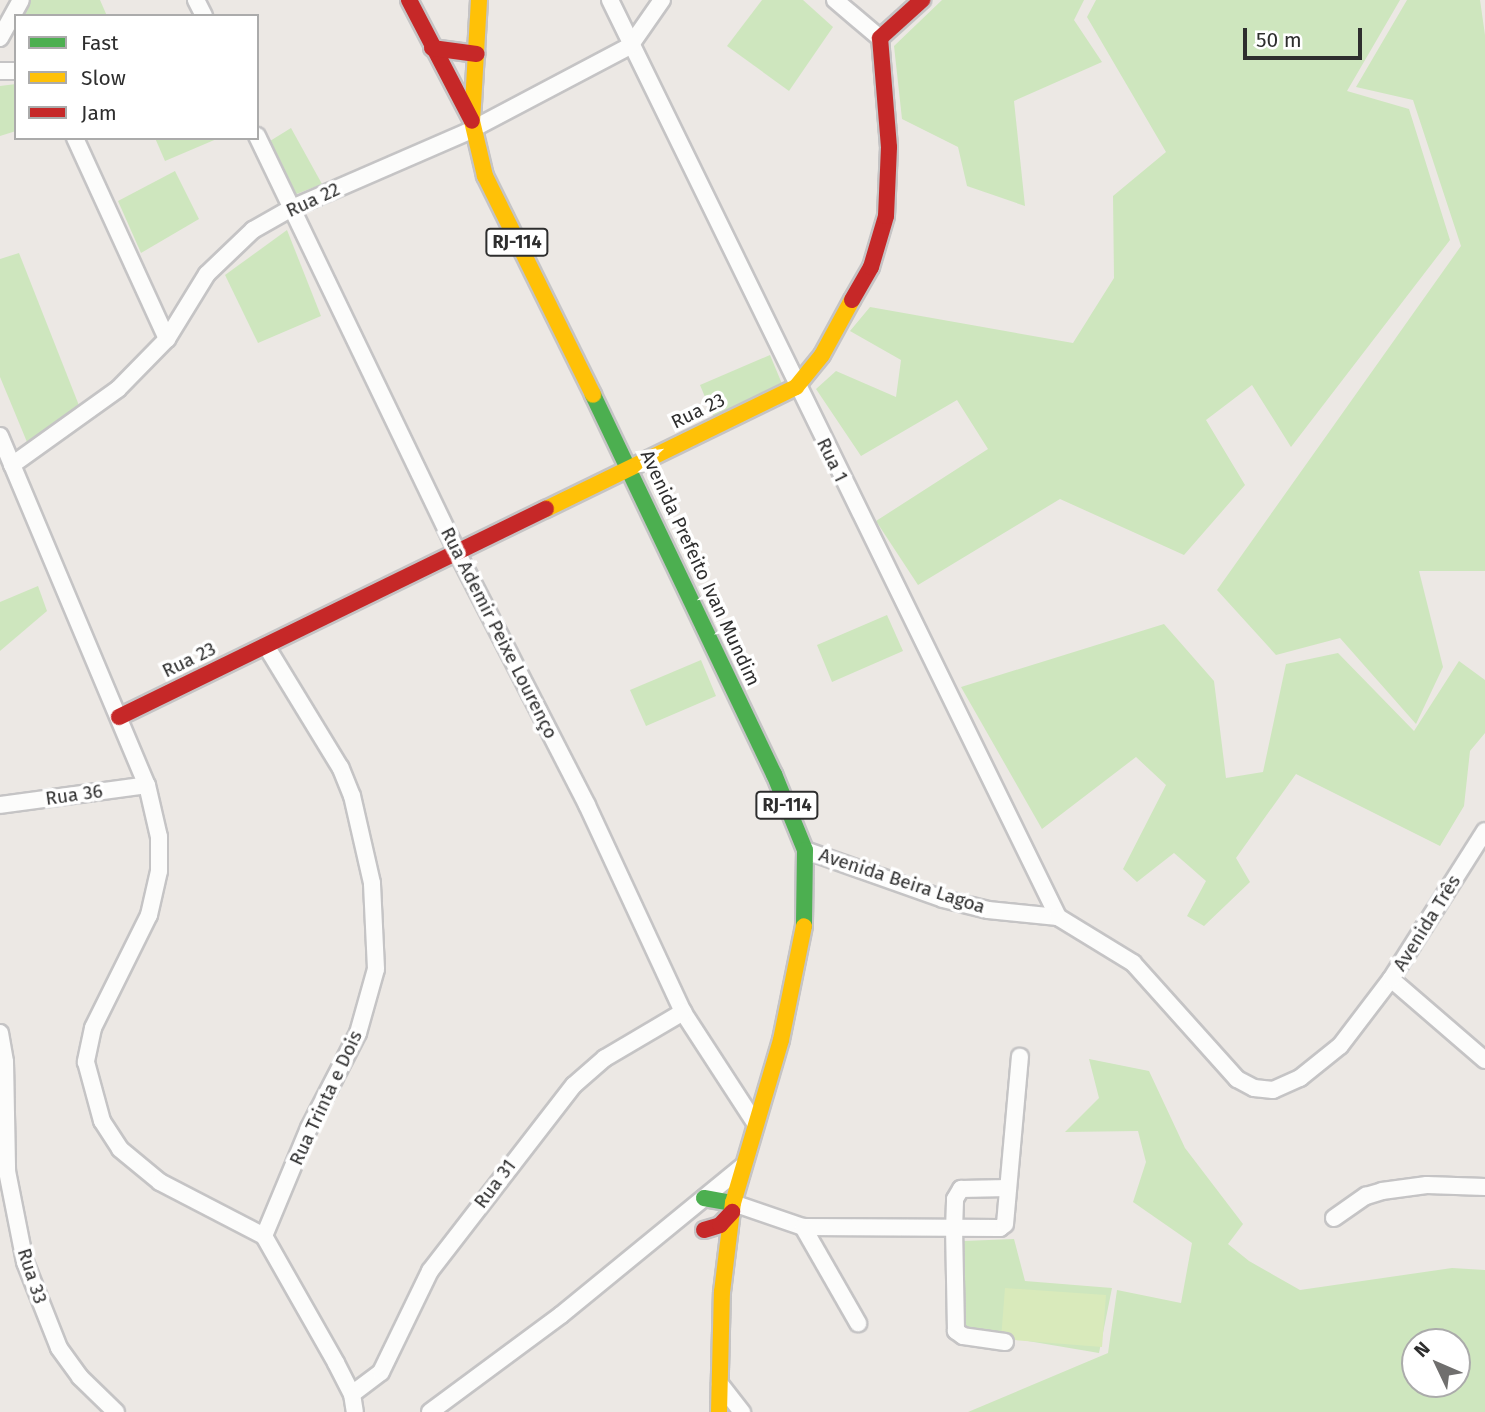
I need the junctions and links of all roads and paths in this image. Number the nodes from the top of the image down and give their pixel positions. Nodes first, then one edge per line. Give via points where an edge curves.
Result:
1 (21, 0) edge
2 (409, 0) edge
3 (479, 0) edge
4 (610, 0) edge
5 (662, 0) edge
6 (835, 0) edge
7 (922, 0) edge
8 (0, 38) edge
9 (880, 38) junction
10 (630, 46) junction
11 (432, 48) junction
12 (477, 54) junction
13 (473, 125) junction
14 (76, 140) edge
15 (259, 140) edge
16 (290, 209) junction
17 (167, 338) junction
18 (796, 387) junction
19 (0, 436) edge
20 (12, 465) junction
21 (629, 468) junction
22 (457, 552) junction
23 (266, 646) junction
24 (119, 717) junction
25 (147, 785) junction
26 (0, 805) edge
27 (1485, 831) edge
28 (805, 850) junction
29 (1058, 917) junction
30 (1391, 979) junction
31 (683, 1012) junction
32 (0, 1033) edge
33 (1020, 1057) dead end
34 (1485, 1060) edge
35 (755, 1123) junction
36 (742, 1167) junction
37 (1485, 1187) edge
38 (1008, 1188) junction
39 (700, 1201) junction
40 (732, 1208) junction
41 (1334, 1218) dead end
42 (676, 1221) junction
43 (803, 1227) junction
44 (702, 1229) junction
45 (954, 1230) junction
46 (264, 1236) junction
47 (727, 1254) junction
48 (858, 1324) dead end
49 (1004, 1342) dead end
50 (717, 1380) junction
51 (352, 1394) junction
52 (116, 1412) edge
53 (355, 1412) edge
54 (430, 1412) edge
55 (719, 1412) edge
56 (742, 1412) edge

1 - 8 street
2 - 11 main road
3 - 12 main road, Avenida Prefeito Ivan Mundim / RJ-114
4 - 10 street, Rua 1
5 - 10 street, Rua 22
6 - 9 street
7 - 9 main road
9 - 18 main road, Rua 23 via 889,147 886,216 871,267 822,355
10 - 13 street, Rua 22
10 - 18 street, Rua 1
11 - 12 main road
11 - 13 main road
12 - 13 main road, Avenida Prefeito Ivan Mundim / RJ-114
13 - 16 street, Rua 22
13 - 21 main road, Avenida Prefeito Ivan Mundim / RJ-114 via 485,176
14 - 17 street
15 - 16 street, Rua Ademir Peixe Lourenço
16 - 17 street, Rua 22 via 231,248 207,274
16 - 22 street, Rua Ademir Peixe Lourenço
17 - 20 street, Rua 22 via 118,389
18 - 21 main road, Rua 23
18 - 29 street, Rua 1
19 - 20 street
20 - 24 street
21 - 22 main road, Rua 23
21 - 28 main road, Avenida Prefeito Ivan Mundim / RJ-114 via 774,774
22 - 23 main road, Rua 23
22 - 31 street, Rua Ademir Peixe Lourenço via 587,805
23 - 24 main road, Rua 23
23 - 46 street, Rua Trinta e Dois via 340,767 352,796 372,883 376,969 358,1033 309,1128
24 - 25 street
25 - 26 street, Rua 36
25 - 46 street via 159,837 159,870 149,915 93,1028 86,1062 92,1094 120,1149 160,1182
27 - 30 street, Avenida Três
28 - 29 street, Avenida Beira Lagoa via 943,899 988,910
28 - 35 main road, Avenida Prefeito Ivan Mundim / RJ-114 via 804,933 781,1040
29 - 30 street, Avenida Beira Lagoa via 1133,963 1237,1079 1254,1088 1273,1090 1300,1078 1340,1046
30 - 34 street
31 - 35 street, Rua Ademir Peixe Lourenço
31 - 51 street, Rua 31 via 605,1058 574,1085 430,1271 381,1372
32 - 52 street, Rua 33 via 5,1062 7,1171 25,1262 58,1348
33 - 38 street
35 - 36 main road, Avenida Prefeito Ivan Mundim / RJ-114
36 - 39 street
36 - 40 main road, RJ-114
37 - 41 street via 1427,1185 1382,1191
38 - 45 street via 1003,1227
38 - 45 street via 961,1189
39 - 40 main road
39 - 42 street
39 - 44 street via 694,1217
40 - 43 street
40 - 44 main road via 720,1225
40 - 47 main road, RJ-114
42 - 44 street
42 - 54 street via 561,1315
43 - 45 street
43 - 48 street
44 - 47 street
45 - 49 street via 956,1331
46 - 51 street
47 - 50 main road, RJ-114
50 - 55 main road, RJ-114
50 - 56 street
51 - 53 street

